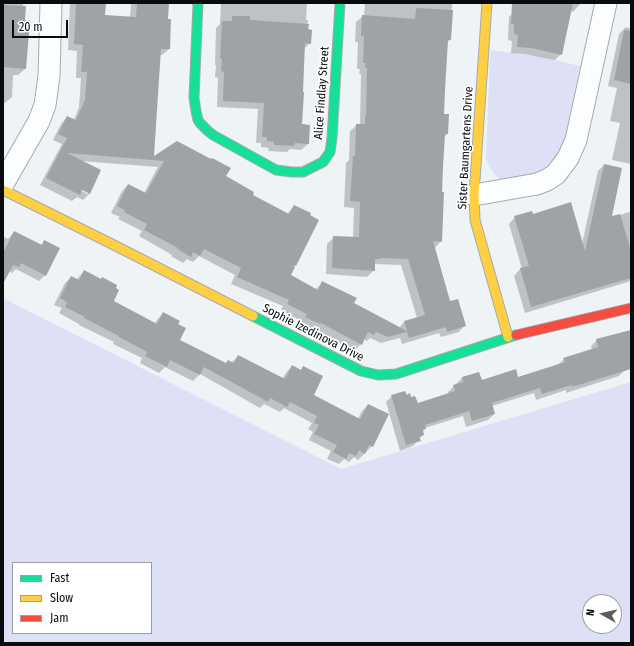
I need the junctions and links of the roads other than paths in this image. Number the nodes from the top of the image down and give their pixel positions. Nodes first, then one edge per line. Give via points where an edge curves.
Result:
1 (52, 3) edge
2 (198, 3) edge
3 (340, 3) edge
4 (487, 3) edge
5 (606, 3) edge
6 (3, 184) edge
7 (3, 190) edge
8 (474, 195) junction
9 (631, 308) edge
10 (508, 337) junction

1 - 6 street via 45,105 39,121
2 - 3 street, Alice Findlay Street via 194,98 199,122 213,135 276,170 292,172 303,172 318,165 330,152
4 - 8 street, Sister Baumgartens Drive
5 - 8 street via 576,140 568,158 556,174 537,184
7 - 10 street, Sophie Izedinova Drive via 372,375 404,372
8 - 10 street, Sister Baumgartens Drive via 475,220
9 - 10 street, Sophie Izedinova Drive

